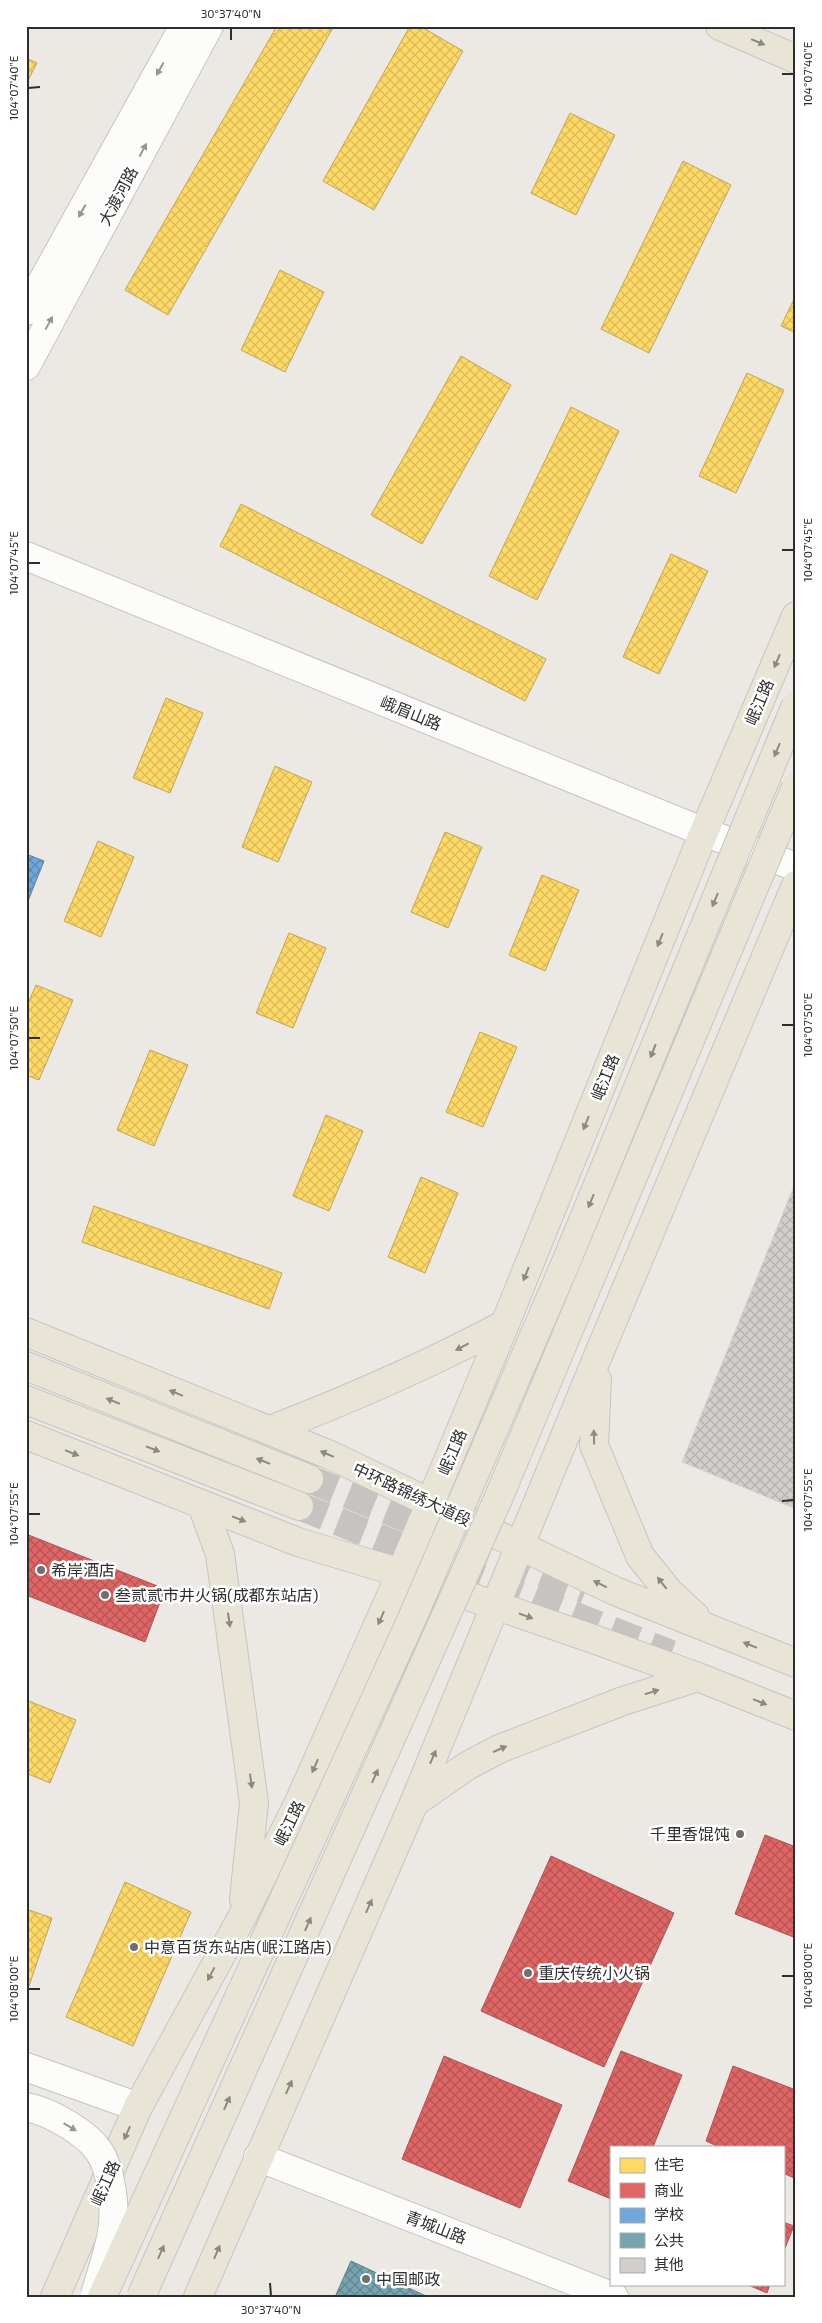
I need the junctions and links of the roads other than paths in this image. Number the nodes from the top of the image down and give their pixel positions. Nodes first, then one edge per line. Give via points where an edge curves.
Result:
1 (184, 26) edge
2 (209, 26) edge
3 (720, 26) edge
4 (796, 59) edge
5 (26, 311) edge
6 (26, 366) edge
7 (26, 556) edge
8 (796, 616) edge
9 (796, 705) edge
10 (796, 787) edge
11 (704, 832) junction
12 (796, 867) edge
13 (796, 885) edge
14 (505, 1324) junction
15 (26, 1332) edge
16 (600, 1351) junction
17 (26, 1366) edge
18 (26, 1400) edge
19 (270, 1430) junction
20 (26, 1435) edge
21 (309, 1479) tunnel mouth
22 (431, 1504) junction
23 (202, 1505) junction
24 (299, 1506) tunnel mouth
25 (522, 1545) junction
26 (401, 1573) junction
27 (496, 1605) junction
28 (710, 1629) junction
29 (796, 1663) edge
30 (698, 1677) junction
31 (796, 1716) edge
32 (414, 1803) junction
33 (242, 1917) junction
34 (26, 2067) edge
35 (26, 2107) edge
36 (138, 2107) junction
37 (258, 2157) junction
38 (55, 2297) edge
39 (94, 2297) edge
40 (102, 2297) edge
41 (141, 2297) edge
42 (198, 2297) edge
43 (614, 2297) edge

1 -> 5 street, 大渡河路
6 -> 2 street, 大渡河路
3 -> 4 main road
7 - 11 street, 峨眉山路
8 -> 11 main road, 岷江路
9 -> 40 main road, 岷江路, bridge via 566,1262 410,1623
41 -> 10 main road, bridge via 498,1499
11 - 12 street, 峨眉山路
11 -> 14 main road, 岷江路
13 - 16 main road
14 -> 19 main road via 443,1357
14 - 22 main road, 岷江路
19 -> 15 main road, 中环路锦绣大道段
16 - 25 main road
28 -> 16 main road via 668,1592 640,1556 594,1445
21 -> 17 main road
18 -> 24 main road
22 -> 19 main road, 中环路锦绣大道段
20 -> 23 main road
22 - 25 main road, 中环路锦绣大道段
22 - 26 main road, 岷江路
23 -> 26 main road via 298,1542
23 -> 33 main road via 220,1554 254,1803
25 - 27 main road
28 -> 25 main road, 中环路锦绣大道段 via 616,1591
26 - 27 main road
26 -> 33 main road, 岷江路 via 299,1802
27 -> 30 main road
32 -> 27 main road
29 -> 28 main road, 中环路锦绣大道段
30 -> 31 main road
32 -> 30 main road via 466,1766 499,1749 623,1701
37 -> 32 main road
33 -> 36 main road, 岷江路
34 - 36 street
35 -> 39 street, bridge via 43,2110 77,2131 100,2153 114,2194 113,2225
36 -> 38 main road, 岷江路
42 -> 37 main road
37 - 43 street, 青城山路

